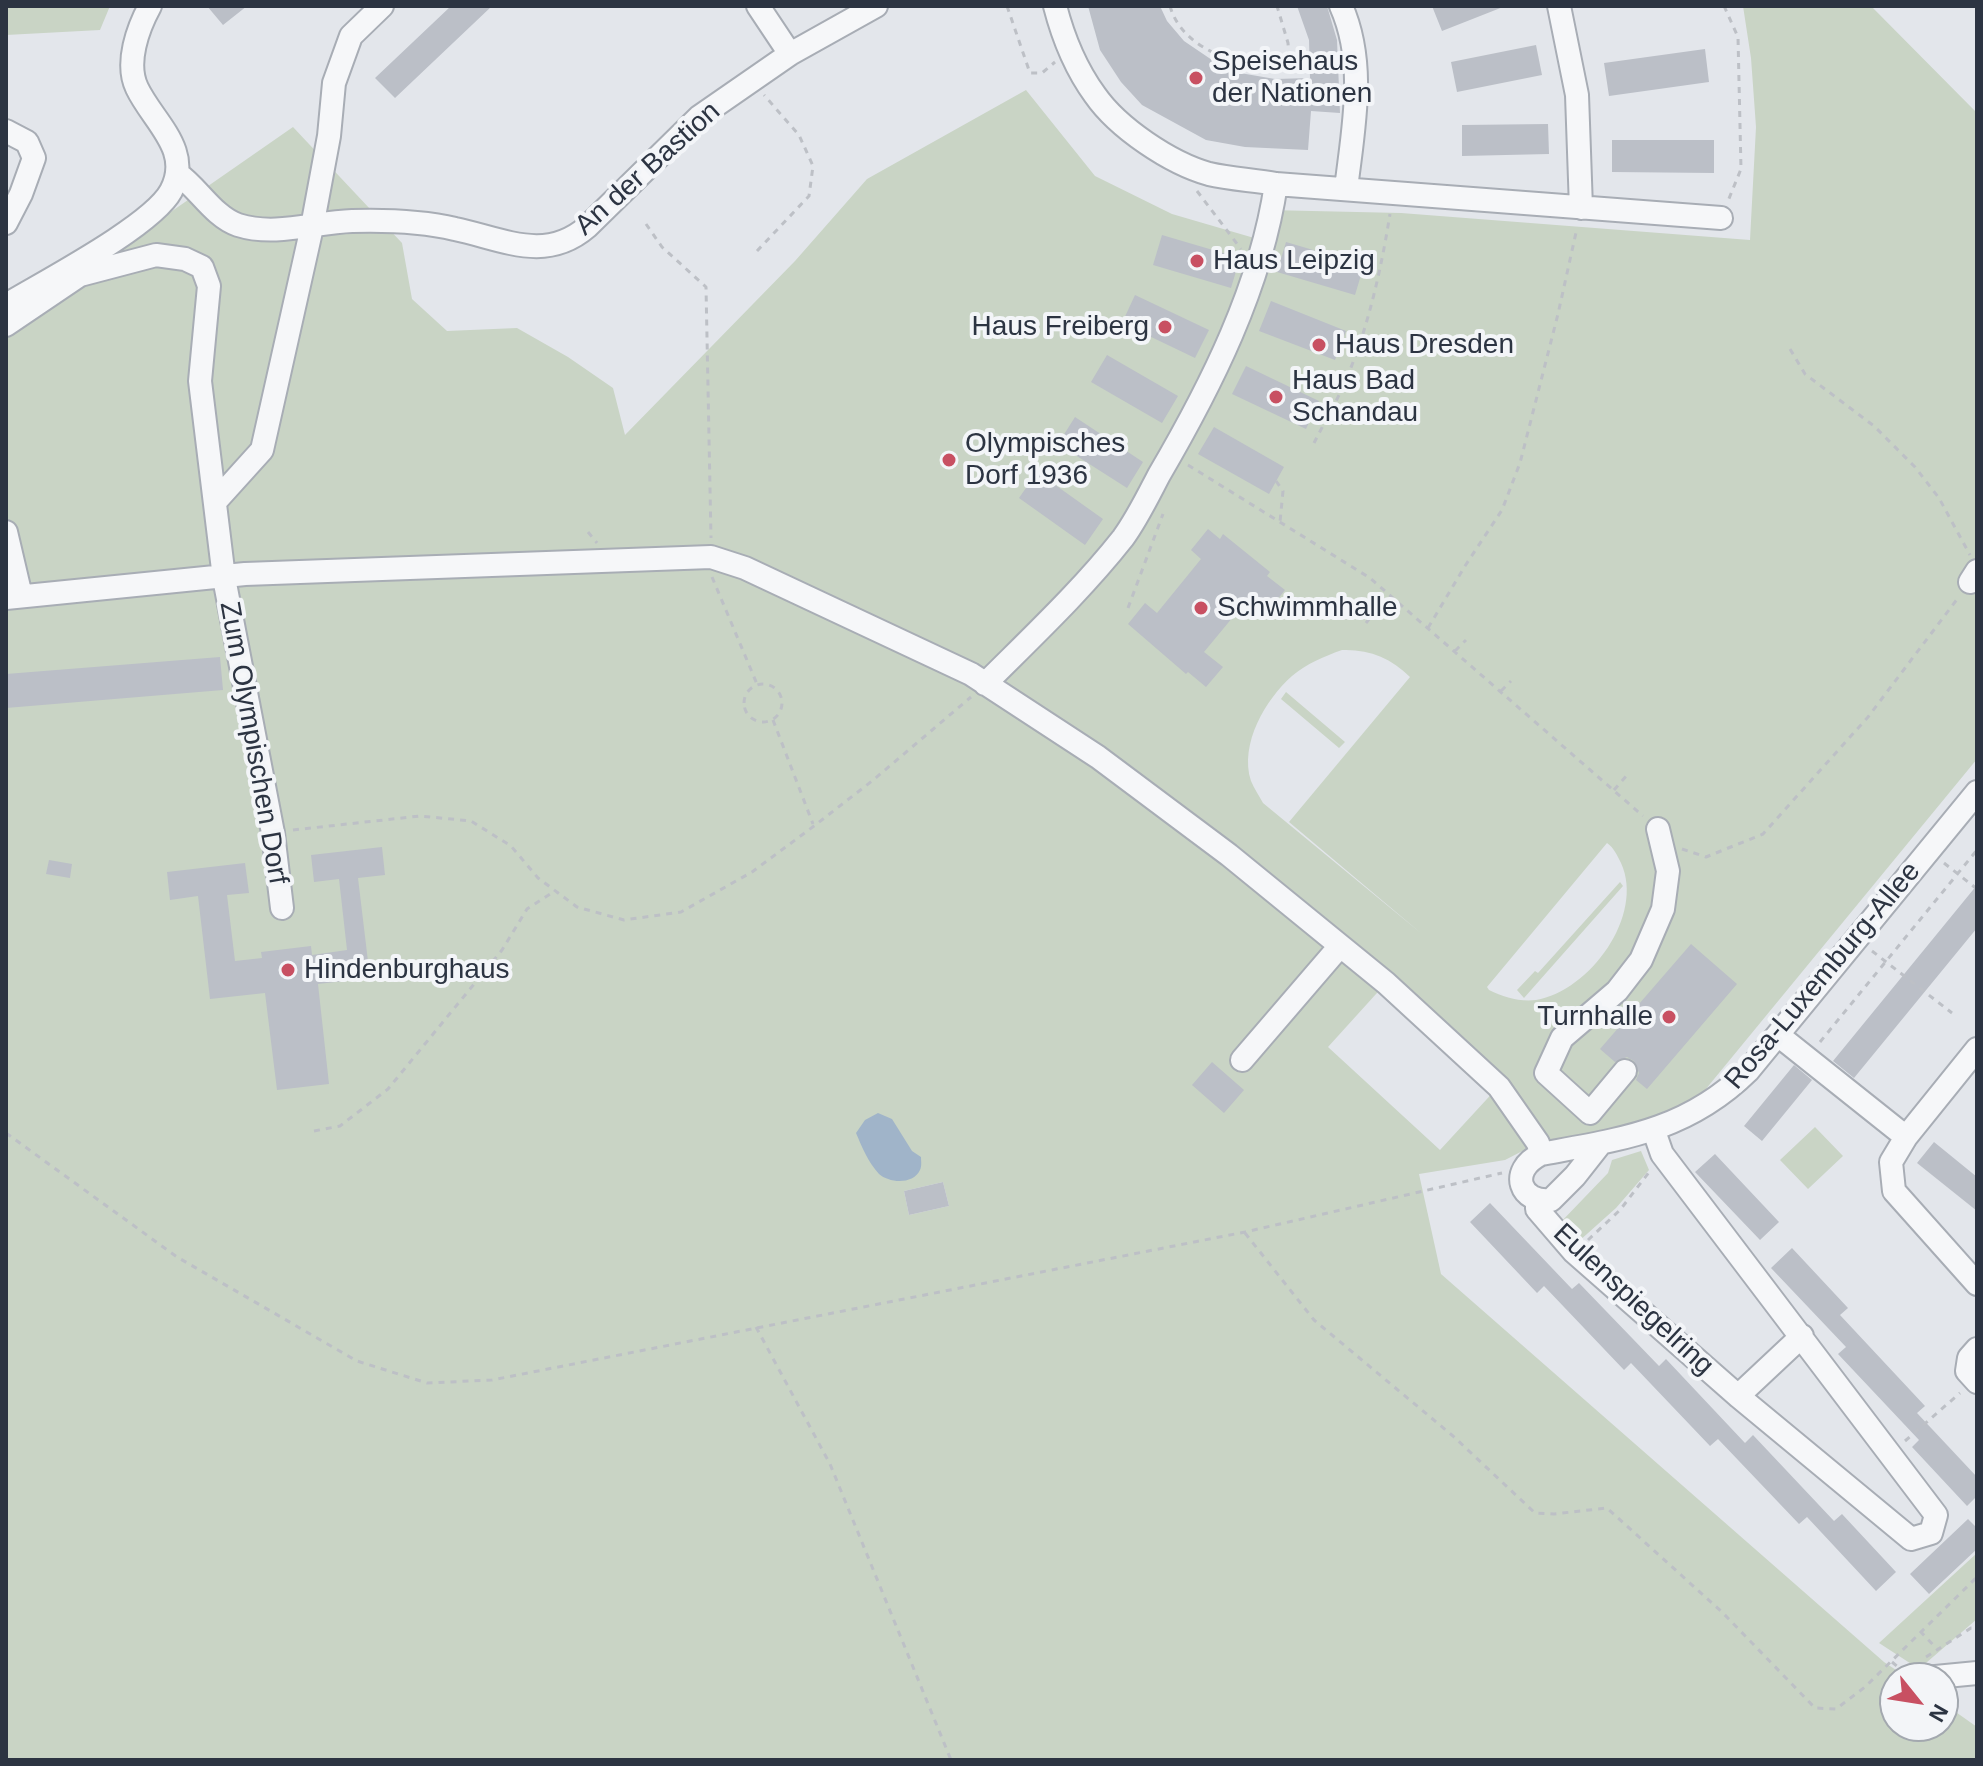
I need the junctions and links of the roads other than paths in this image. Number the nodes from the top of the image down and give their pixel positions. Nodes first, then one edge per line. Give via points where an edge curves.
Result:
1 (150, 6) edge
2 (382, 6) edge
3 (758, 6) edge
4 (876, 6) edge
5 (1341, 6) edge
6 (1559, 6) edge
7 (1057, 15) edge
8 (790, 54) junction
9 (6, 131) edge
10 (178, 174) junction
11 (1276, 184) junction
12 (1346, 189) junction
13 (1581, 208) junction
14 (1721, 218) road end
15 (6, 223) edge
16 (312, 227) junction
17 (6, 305) edge
18 (6, 325) edge
19 (215, 502) junction
20 (6, 532) edge
21 (224, 578) junction
22 (14, 597) edge
23 (985, 684) junction
24 (1977, 792) edge
25 (1658, 829) road end
26 (282, 908) dead end
27 (1340, 946) junction
28 (1778, 1035) junction
29 (1977, 1049) edge
30 (1242, 1060) dead end
31 (1625, 1071) dead end
32 (1654, 1131) junction
33 (1906, 1137) junction
34 (1601, 1143) junction
35 (1541, 1154) junction
36 (1537, 1199) junction
37 (1977, 1284) edge
38 (1802, 1336) junction
39 (1977, 1349) edge
40 (1976, 1381) edge
41 (1738, 1396) junction

1 - 10 street via 136,32 135,85 178,155
2 - 16 street via 351,36 334,83
3 - 8 street
4 - 8 street, An der Bastion
5 - 12 street via 1352,36 1357,81
6 - 13 street via 1577,95
7 - 11 street via 1082,76 1135,135 1209,173
8 - 16 street, An der Bastion via 699,117 574,238 556,245 535,247 398,220
9 - 15 street via 27,142 34,158
10 - 16 street, An der Bastion via 237,225
10 - 17 street via 170,193 150,214
11 - 12 street
11 - 23 street via 1270,226 1240,311 1193,416 1124,536
12 - 13 street
13 - 14 street
16 - 19 street via 262,450
18 - 19 street, Zum Olympischen Dorf via 80,275 156,255 202,267 209,286 200,381
19 - 21 street, Zum Olympischen Dorf
20 - 22 street
21 - 22 street
21 - 23 street via 711,557 745,568
21 - 26 street, Zum Olympischen Dorf via 273,833
23 - 27 street via 1098,757
24 - 28 street, Rosa-Luxemburg-Allee
25 - 31 street via 1668,871 1663,909 1641,960 1617,991 1562,1038 1546,1073 1590,1113
27 - 30 street
27 - 35 street via 1499,1087
28 - 32 street, Rosa-Luxemburg-Allee via 1726,1092
28 - 33 street
29 - 33 street
32 - 34 street, Rosa-Luxemburg-Allee
32 - 38 street, Eulenspiegelring via 1662,1154
33 - 37 street via 1891,1162 1894,1191
34 - 35 street, Rosa-Luxemburg-Allee
34 - 36 street via 1562,1191 1551,1200
35 - 36 street via 1527,1161 1520,1180
36 - 41 street, Eulenspiegelring via 1537,1209 1574,1252
38 - 41 street, Eulenspiegelring
38 - 41 street, Eulenspiegelring via 1936,1515 1931,1533 1911,1539
39 - 40 street via 1967,1371

